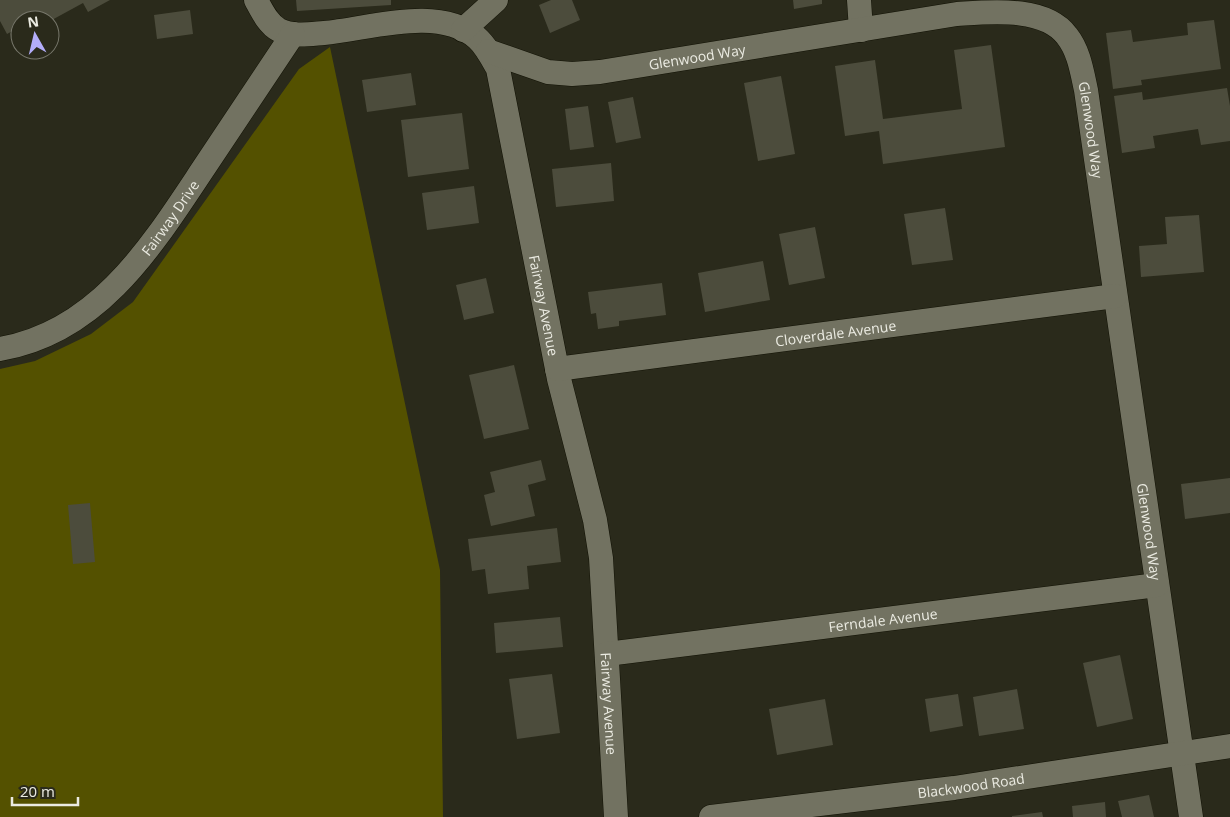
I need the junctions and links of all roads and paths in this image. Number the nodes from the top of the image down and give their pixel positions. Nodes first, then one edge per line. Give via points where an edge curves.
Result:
1 (256, 0) edge
2 (496, 0) edge
3 (860, 0) edge
4 (463, 30) junction
5 (861, 30) junction
6 (293, 34) junction
7 (488, 51) junction
8 (1115, 296) junction
9 (0, 349) edge
10 (557, 369) junction
11 (1157, 584) junction
12 (607, 654) junction
13 (1230, 746) edge
14 (1182, 754) junction
15 (616, 817) edge
16 (711, 817) edge
17 (1191, 817) edge

1 - 6 street, Fairway Avenue via 270,22 279,30
2 - 4 street
3 - 5 street
4 - 6 street, Fairway Avenue via 430,20 308,35
4 - 7 street, Fairway Avenue
5 - 7 street, Glenwood Way via 572,74 548,72
5 - 8 street, Glenwood Way via 958,14 994,12 1023,14 1050,21 1067,35 1079,57 1086,90
6 - 9 street, Fairway Drive via 135,265 94,306 75,320 51,334
7 - 10 street, Fairway Avenue via 498,69
8 - 10 street, Cloverdale Avenue
8 - 11 street, Glenwood Way
10 - 12 street, Fairway Avenue via 595,520 601,558
11 - 12 street, Ferndale Avenue
11 - 14 street, Glenwood Way
12 - 15 street, Fairway Avenue
13 - 14 street, Blackwood Road
14 - 16 street, Blackwood Road via 954,788
14 - 17 street, Glenwood Way

